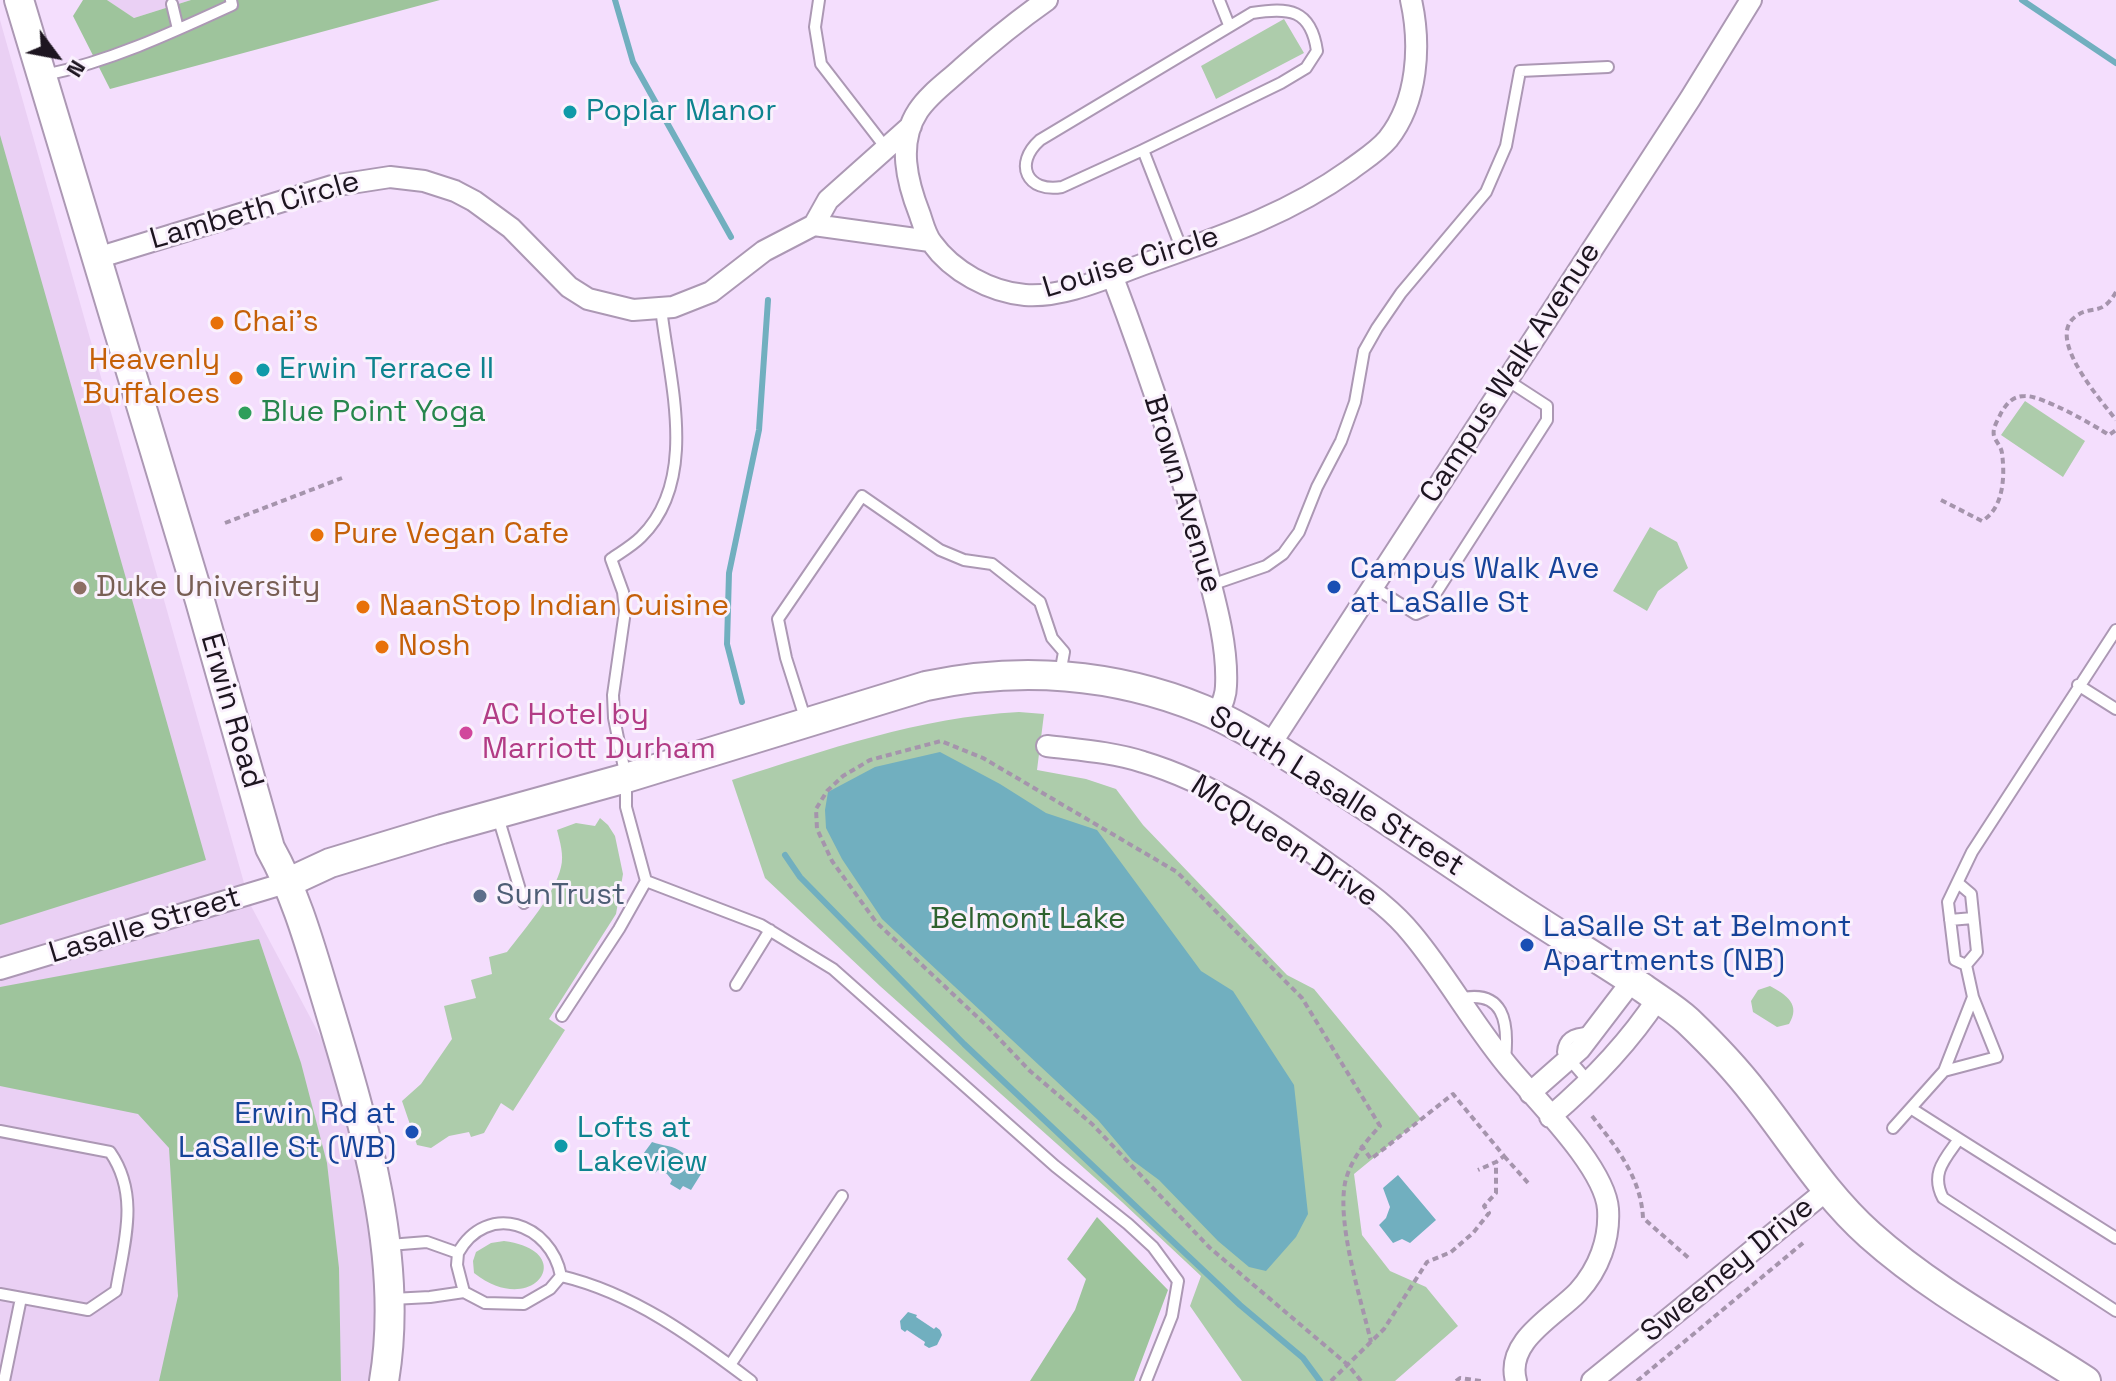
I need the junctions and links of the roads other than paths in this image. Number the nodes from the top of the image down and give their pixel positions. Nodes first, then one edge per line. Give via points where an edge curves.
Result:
1 (19, 0) edge
2 (231, 0) edge
3 (819, 0) edge
4 (1047, 0) edge
5 (1219, 0) edge
6 (1411, 0) edge
7 (1751, 0) edge
8 (172, 4) dead end
9 (1229, 25) junction
10 (178, 29) junction
11 (1608, 67) dead end
12 (42, 75) junction
13 (911, 126) junction
14 (886, 148) junction
15 (1143, 150) junction
16 (814, 225) junction
17 (930, 241) junction
18 (1182, 250) junction
19 (97, 258) junction
20 (1112, 275) junction
21 (661, 308) junction
22 (1507, 380) junction
23 (1211, 585) junction
24 (1372, 586) junction
25 (2116, 630) edge
26 (1060, 676) junction
27 (2078, 685) junction
28 (2116, 709) edge
29 (1217, 715) junction
30 (807, 722) junction
31 (1270, 745) junction
32 (1047, 746) dead end
33 (626, 778) junction
34 (497, 814) junction
35 (646, 881) junction
36 (289, 882) junction
37 (1958, 883) junction
38 (524, 903) dead end
39 (1973, 918) junction
40 (1950, 920) junction
41 (770, 930) junction
42 (1966, 965) junction
43 (0, 969) edge
44 (1632, 981) junction
45 (736, 985) dead end
46 (1973, 997) junction
47 (1658, 998) junction
48 (1458, 999) junction
49 (562, 1016) dead end
50 (1568, 1060) junction
51 (1505, 1063) junction
52 (1944, 1071) junction
53 (1589, 1082) junction
54 (1530, 1093) junction
55 (1912, 1109) junction
56 (1550, 1117) junction
57 (1893, 1128) dead end
58 (0, 1131) edge
59 (1959, 1139) junction
60 (1827, 1190) junction
61 (842, 1196) dead end
62 (2116, 1238) edge
63 (386, 1245) junction
64 (458, 1253) junction
65 (561, 1276) junction
66 (464, 1292) junction
67 (0, 1294) edge
68 (21, 1298) junction
69 (388, 1299) junction
70 (2116, 1311) edge
71 (730, 1365) junction
72 (4, 1381) edge
73 (384, 1381) edge
74 (751, 1381) edge
75 (1146, 1381) edge
76 (1516, 1381) edge
77 (1592, 1381) edge
78 (2086, 1381) edge

1 - 12 street, Erwin Road
2 - 10 lane via 232,5
3 - 14 lane via 815,27 821,64
4 - 13 street, Louise Circle via 930,96
5 - 9 lane
6 - 18 street, Louise Circle via 1416,69 1400,117 1378,150 1291,208
7 - 22 street, Campus Walk Avenue
8 - 10 lane
9 - 15 lane via 1252,13 1280,9 1301,16 1314,30 1317,51 1306,68 1281,83
9 - 15 lane via 1040,140 1025,160 1029,177 1050,189
10 - 12 lane
11 - 23 lane via 1520,71 1506,146 1486,192 1438,246 1364,351 1341,441 1299,532 1266,566
12 - 19 street, Erwin Road
13 - 14 street, Lambeth Circle
13 - 17 street, Louise Circle via 906,168
14 - 16 street, Lambeth Circle via 828,200
15 - 18 lane
16 - 17 street
16 - 21 street, Lambeth Circle via 764,251 711,292
17 - 20 street, Louise Circle via 976,280 1021,295 1041,295
18 - 20 street, Louise Circle
19 - 21 street, Lambeth Circle via 332,186 390,177 435,184 474,201 588,299 633,310
19 - 36 street, Erwin Road via 270,848
20 - 23 street, Brown Avenue via 1187,495
21 - 33 lane via 677,437 673,466 659,512 641,537 611,559 625,611 613,695
22 - 24 street, Campus Walk Avenue
22 - 24 lane via 1547,406 1547,420 1425,610 1416,614
23 - 29 street, Brown Avenue via 1226,683
24 - 31 street, Campus Walk Avenue
25 - 27 lane
26 - 29 street, South Lasalle Street via 1115,683
26 - 30 street, South Lasalle Street via 964,678
26 - 30 lane via 1064,652 1052,638 1040,602 992,564 940,550 862,496 778,619
27 - 28 lane
27 - 37 lane via 1972,852
29 - 31 street, South Lasalle Street
30 - 33 street, South Lasalle Street
31 - 44 street, South Lasalle Street
32 - 48 street, McQueen Drive via 1143,762 1228,799 1322,859 1395,915
33 - 34 street, South Lasalle Street
33 - 35 lane via 626,807
34 - 36 street, South Lasalle Street via 330,863
34 - 38 lane
35 - 41 lane
35 - 49 lane
36 - 43 street, Lasalle Street
36 - 63 street, Erwin Road via 345,1062
37 - 39 lane via 1971,894
37 - 40 lane via 1948,902
39 - 40 lane
39 - 42 lane via 1977,952
40 - 42 lane via 1955,960
41 - 45 lane
41 - 75 lane via 833,969 1153,1247 1178,1281 1172,1316
42 - 46 lane
44 - 47 street, South Lasalle Street
44 - 50 street
46 - 52 lane
46 - 52 lane via 1997,1057
47 - 53 street
47 - 60 street, South Lasalle Street via 1730,1065
48 - 51 street, McQueen Drive
48 - 51 lane via 1475,995 1498,1006 1506,1036
50 - 53 lane
50 - 54 street
51 - 54 street, McQueen Drive
52 - 55 lane
53 - 56 street
54 - 56 street, McQueen Drive
55 - 57 lane
55 - 59 lane
56 - 76 street, McQueen Drive via 1605,1191 1607,1237 1599,1263 1579,1291 1525,1341 1516,1358
58 - 68 lane via 110,1152 121,1169 129,1208 116,1291 88,1310
59 - 62 lane
59 - 70 lane via 1940,1168 1937,1185 1943,1198
60 - 77 street, Sweeney Drive
60 - 78 street, South Lasalle Street via 1909,1266
61 - 71 lane
63 - 64 lane via 427,1242
63 - 69 street, Erwin Road
64 - 65 lane via 480,1228 503,1222 522,1226 552,1249
64 - 66 lane
65 - 66 lane via 524,1304 485,1303
65 - 71 lane via 608,1289 648,1309
66 - 69 lane
67 - 68 lane
68 - 72 lane
69 - 73 street, Erwin Road
71 - 74 lane

